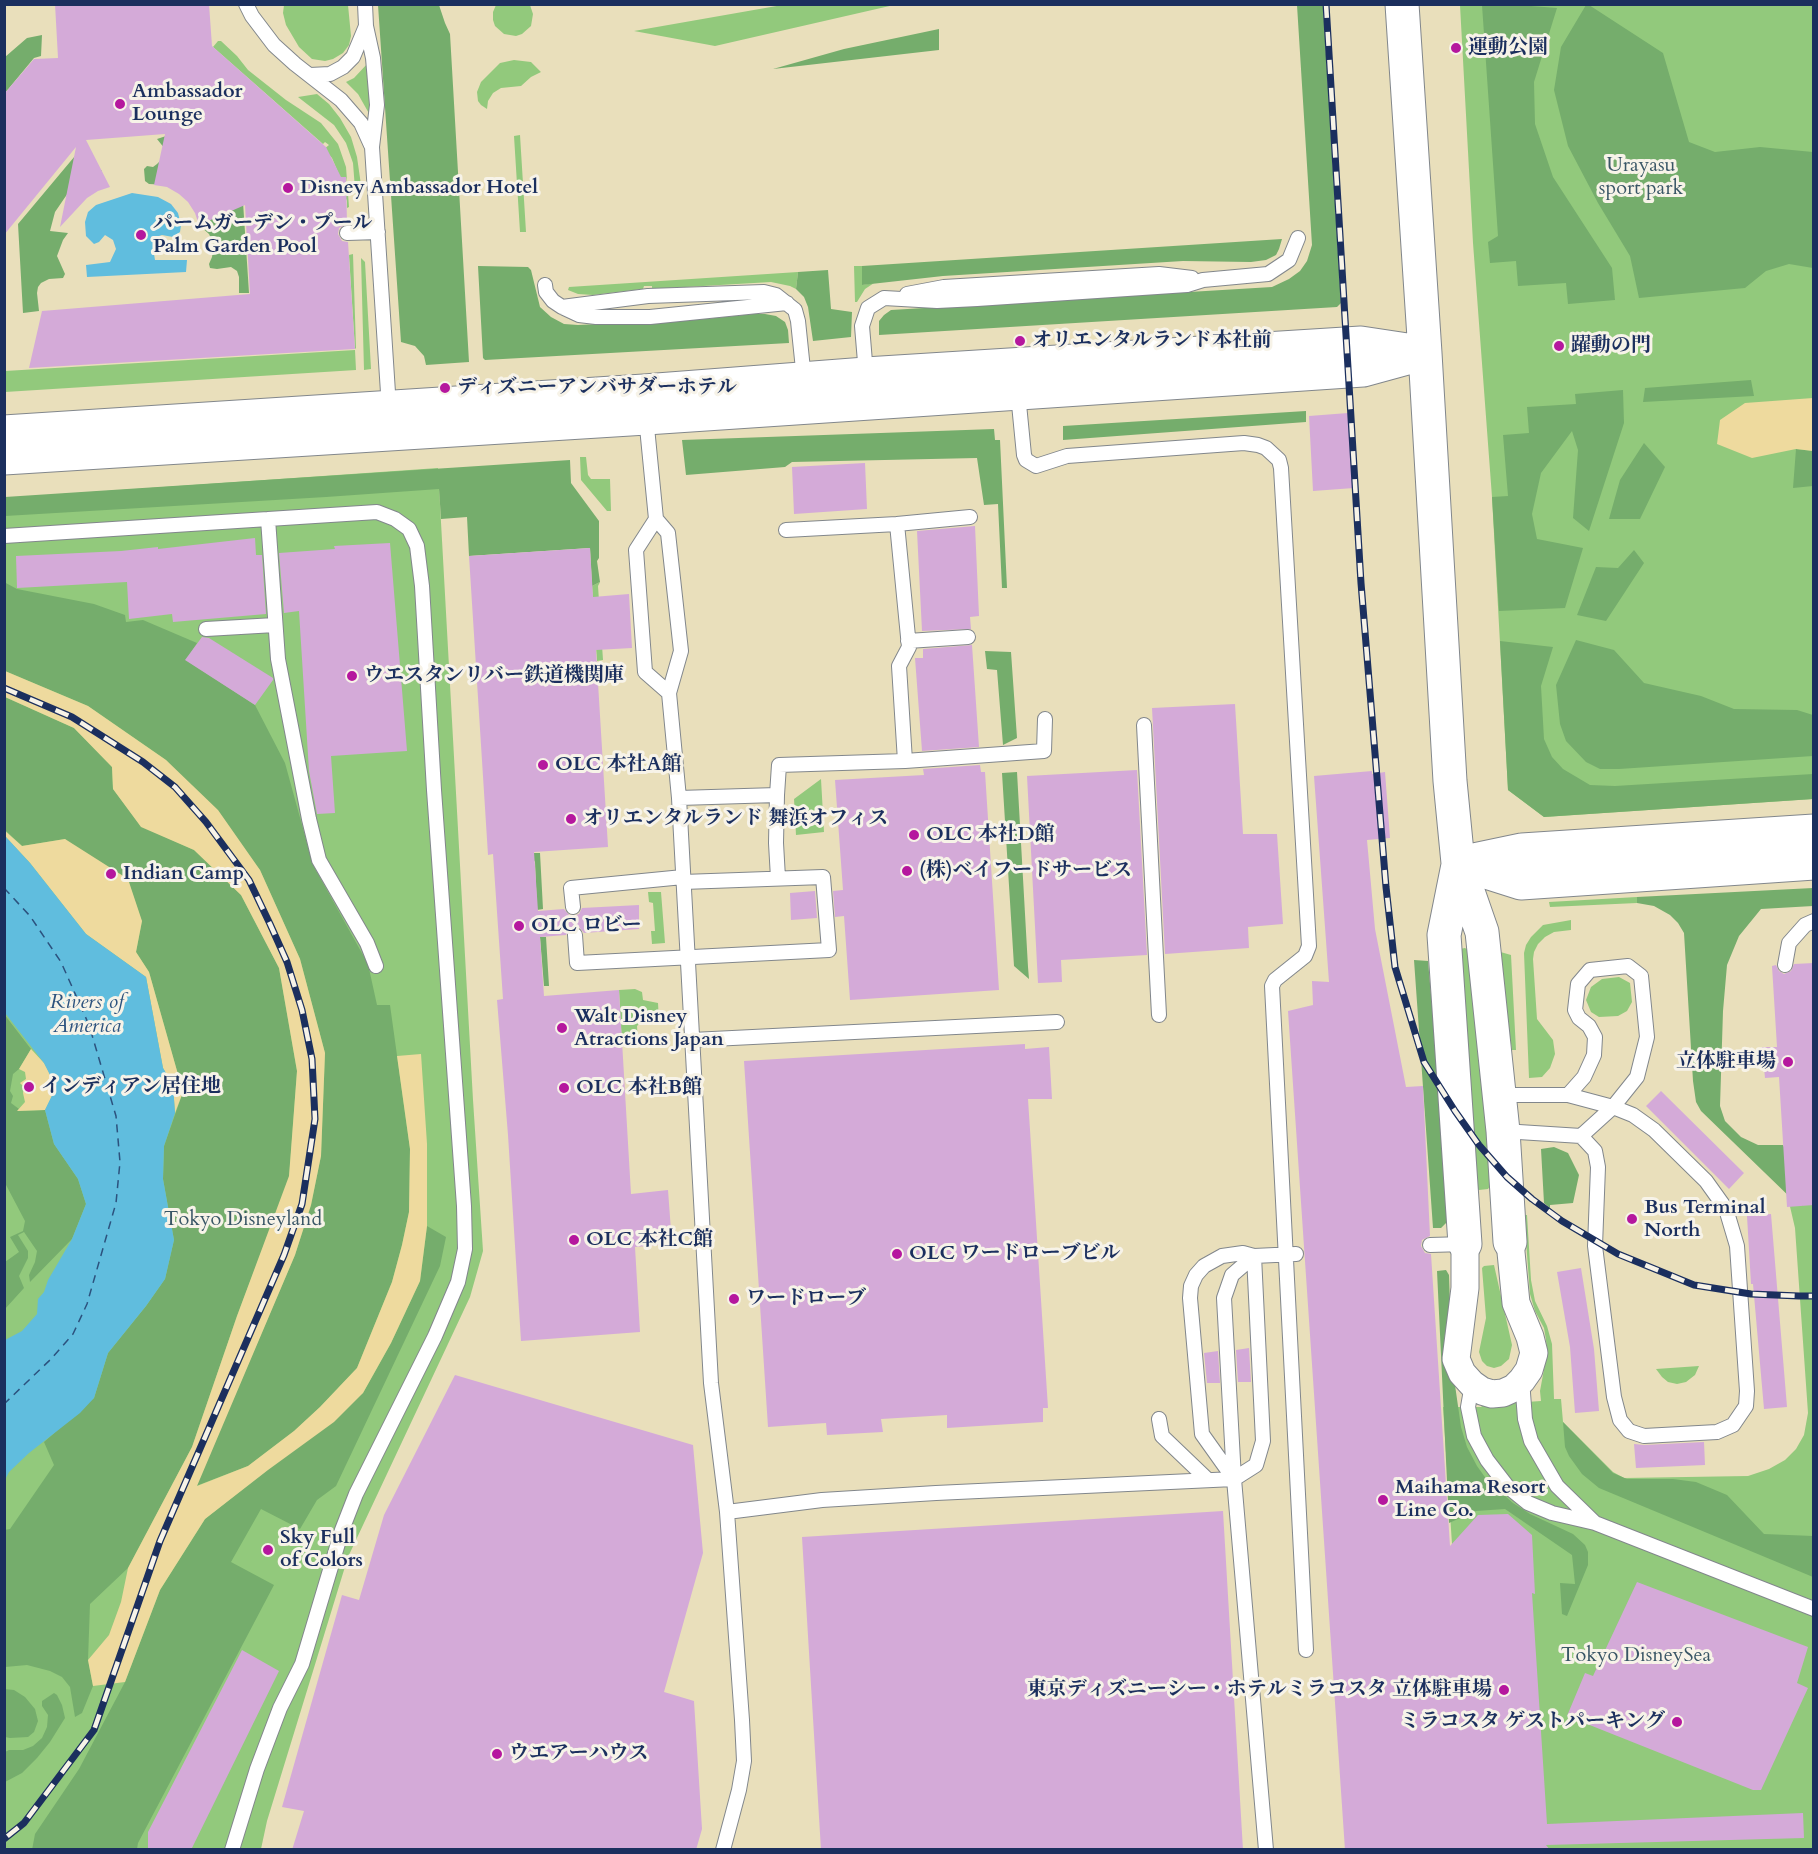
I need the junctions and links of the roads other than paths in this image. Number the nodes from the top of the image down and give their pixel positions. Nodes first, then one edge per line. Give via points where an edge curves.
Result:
1 (246, 4) edge
2 (365, 4) edge
3 (1402, 4) edge
4 (366, 26) junction
5 (310, 75) junction
6 (372, 147) junction
7 (347, 232) dead end
8 (378, 232) junction
9 (1298, 238) dead end
10 (545, 285) dead end
11 (787, 303) junction
12 (562, 307) junction
13 (1425, 353) junction
14 (866, 374) junction
15 (804, 379) junction
16 (1018, 393) junction
17 (645, 405) junction
18 (388, 408) junction
19 (4, 432) edge
20 (4, 458) edge
21 (970, 517) dead end
22 (268, 519) junction
23 (656, 519) junction
24 (897, 524) junction
25 (786, 531) dead end
26 (4, 536) edge
27 (275, 625) junction
28 (206, 629) dead end
29 (968, 637) dead end
30 (908, 641) junction
31 (669, 693) junction
32 (1045, 719) dead end
33 (1144, 725) dead end
34 (905, 761) junction
35 (777, 795) junction
36 (679, 798) junction
37 (1814, 831) edge
38 (1458, 863) junction
39 (1814, 863) edge
40 (778, 878) junction
41 (683, 880) junction
42 (573, 908) dead end
43 (1814, 921) edge
44 (575, 934) dead end
45 (687, 958) junction
46 (1785, 965) dead end
47 (375, 966) dead end
48 (1159, 1015) dead end
49 (1057, 1022) dead end
50 (692, 1040) junction
51 (1499, 1095) junction
52 (1568, 1095) junction
53 (1613, 1107) junction
54 (1503, 1131) junction
55 (1581, 1136) junction
56 (1510, 1242) joint
57 (1465, 1244) junction
58 (1430, 1245) dead end
59 (1291, 1254) junction
60 (1254, 1256) junction
61 (1522, 1380) junction
62 (1472, 1383) junction
63 (1159, 1419) dead end
64 (1234, 1479) junction
65 (1208, 1480) junction
66 (727, 1512) junction
67 (1595, 1523) junction
68 (1814, 1609) edge
69 (1306, 1650) dead end
70 (232, 1850) edge
71 (723, 1850) edge
72 (1266, 1850) edge

1 - 5 lane via 274,45
2 - 4 lane
3 - 13 street
4 - 5 lane via 353,57 344,67 330,74
4 - 6 lane via 377,105
5 - 6 lane via 341,100 361,123
6 - 8 lane
7 - 8 lane
8 - 18 lane
9 - 14 lane via 1289,260 1268,274 1187,285 977,299 884,298 868,308 862,326
10 - 12 lane via 546,292
11 - 12 lane via 639,317 579,315
11 - 12 lane via 764,292 648,296
11 - 15 lane via 795,310 798,321
13 - 14 street via 1361,343
13 - 16 street via 1363,370
13 - 38 street
14 - 15 street
15 - 17 street
16 - 17 street
16 - 59 lane via 1024,455 1036,466 1067,456 1244,443 1258,445 1279,460 1309,946 1305,956 1272,986
17 - 18 street
17 - 20 street
17 - 23 lane
18 - 19 street
21 - 24 lane
22 - 26 lane
22 - 27 lane
22 - 70 lane via 377,512 409,529 417,546 465,1249 458,1282 435,1336 342,1530 302,1664 257,1769
23 - 31 lane via 668,533 681,651
23 - 31 lane via 636,550 644,660 645,672
24 - 25 lane
24 - 30 lane
27 - 28 lane
27 - 47 lane via 288,718 320,860 367,943
29 - 30 lane
30 - 34 lane via 899,666
31 - 36 lane
32 - 34 lane via 1044,751
33 - 48 lane
34 - 35 lane via 779,765
35 - 36 lane
35 - 40 lane
36 - 41 lane
37 - 38 street via 1522,850
38 - 39 street via 1521,883
38 - 51 street via 1482,932
38 - 57 street via 1444,935
40 - 41 lane
40 - 45 lane via 823,877 829,950
41 - 42 lane via 571,888
41 - 45 lane
43 - 46 lane via 1789,943
44 - 45 lane via 577,963
45 - 50 lane
49 - 50 lane
50 - 66 lane via 711,1383
51 - 52 lane
51 - 54 street
52 - 53 lane
52 - 53 lane via 1584,1077 1594,1055 1595,1037 1575,1010 1578,984 1590,969 1628,966 1641,976 1647,1036 1636,1077
53 - 55 lane
53 - 55 lane via 1654,1130 1706,1181 1726,1209 1737,1246 1747,1391 1746,1406 1733,1425 1717,1431 1644,1436 1629,1431 1620,1420 1595,1246 1598,1167 1595,1151
54 - 55 lane
54 - 56 street
56 - 61 street via 1516,1303 1534,1353
57 - 58 lane
57 - 62 street via 1465,1288 1456,1359
59 - 60 lane
59 - 69 lane
60 - 64 lane via 1233,1275 1224,1298
60 - 64 lane via 1263,1441 1256,1465
60 - 64 lane via 1222,1256 1204,1266 1191,1286 1202,1434
61 - 62 street via 1514,1388 1492,1394
61 - 67 lane via 1531,1441 1557,1486
62 - 67 lane via 1468,1407 1474,1436 1507,1486 1528,1503
63 - 65 lane via 1162,1436
64 - 65 lane
64 - 72 lane
65 - 66 lane via 822,1500
66 - 71 lane via 744,1761
67 - 68 lane

